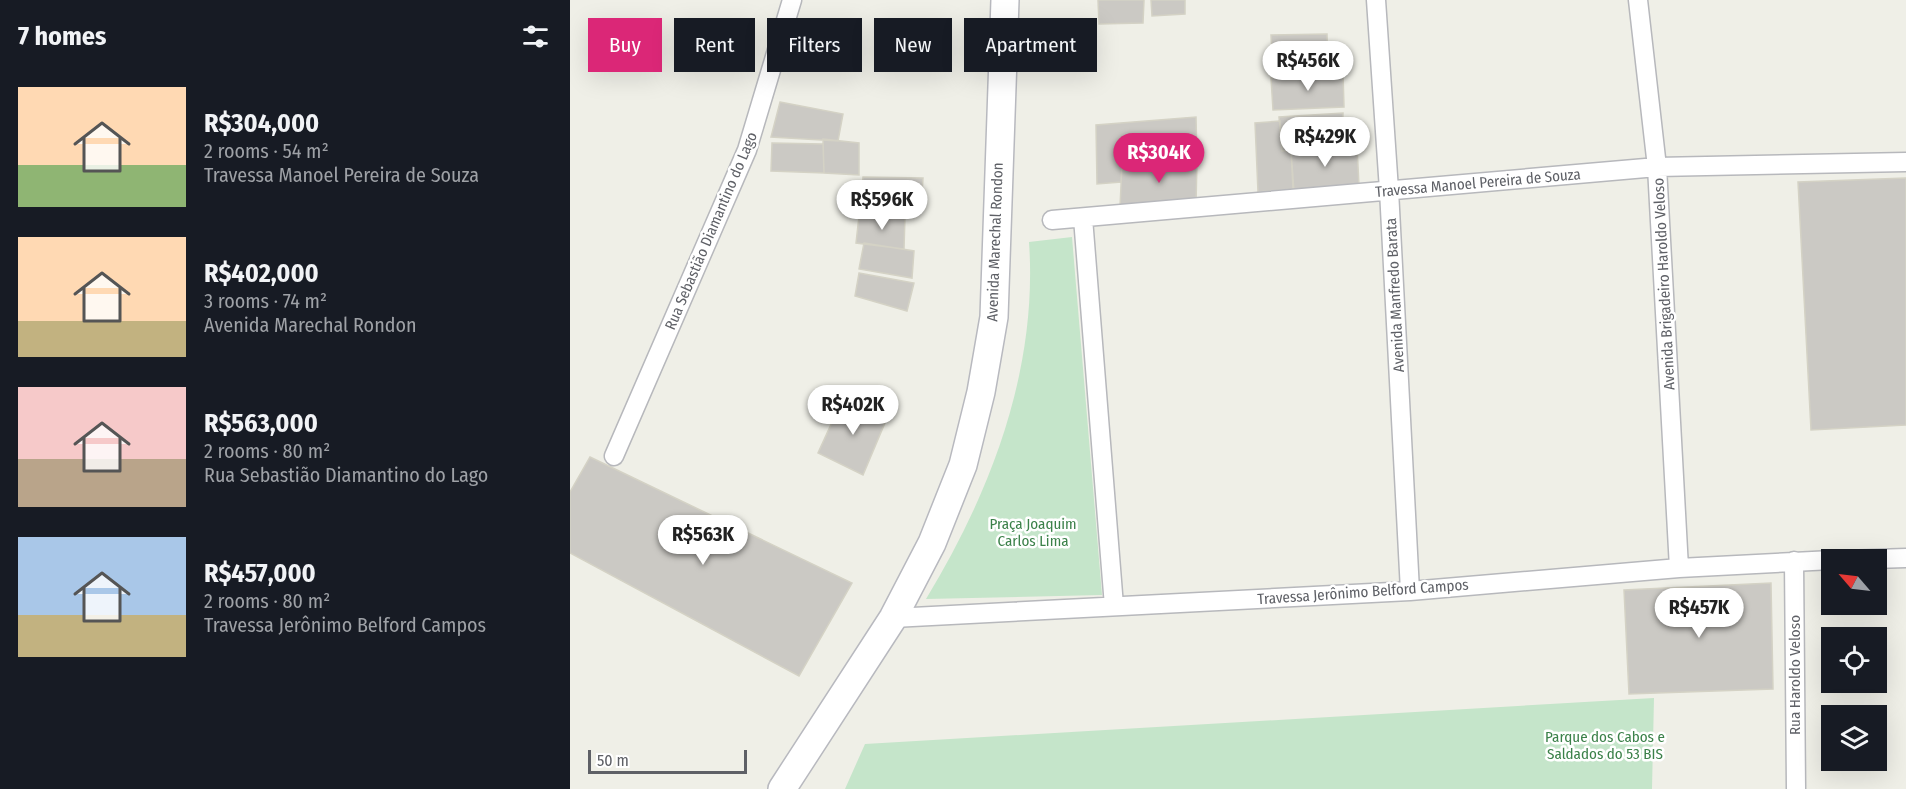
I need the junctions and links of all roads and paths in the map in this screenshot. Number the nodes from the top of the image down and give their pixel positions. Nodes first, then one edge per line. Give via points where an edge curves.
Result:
1 (792, 0) edge
2 (1005, 0) edge
3 (1376, 0) edge
4 (1638, 0) edge
5 (1906, 162) edge
6 (1658, 167) junction
7 (1389, 190) junction
8 (1083, 218) junction
9 (1052, 220) dead end
10 (614, 456) dead end
11 (1906, 558) edge
12 (1887, 559) edge
13 (1821, 560) edge
14 (1794, 561) junction
15 (1679, 568) junction
16 (1410, 591) junction
17 (1114, 606) junction
18 (893, 618) junction
19 (801, 762) junction
20 (782, 789) edge
21 (791, 789) edge
22 (1796, 789) edge

1 - 10 street, Rua Sebastião Diamantino do Lago via 747,150
2 - 18 street, Avenida Marechal Rondon via 994,317 981,392 963,465 932,543
3 - 7 street, Avenida Manfredo Barata
4 - 6 street, Avenida Brigadeiro Haroldo Veloso
5 - 6 street, Travessa Manoel Pereira de Souza
6 - 7 street, Travessa Manoel Pereira de Souza
6 - 15 street, Avenida Brigadeiro Haroldo Veloso
7 - 8 street, Travessa Manoel Pereira de Souza
7 - 16 street, Avenida Manfredo Barata
8 - 9 street, Travessa Manoel Pereira de Souza
8 - 17 street
11 - 12 street
13 - 14 street, Travessa Jerônimo Belford Campos
14 - 15 street, Travessa Jerônimo Belford Campos
14 - 22 street, Rua Haroldo Veloso
15 - 16 street, Travessa Jerônimo Belford Campos
16 - 17 street, Travessa Jerônimo Belford Campos
17 - 18 street, Travessa Jerônimo Belford Campos
18 - 19 street, Avenida Marechal Rondon
19 - 20 street, Avenida Marechal Rondon
19 - 21 street

